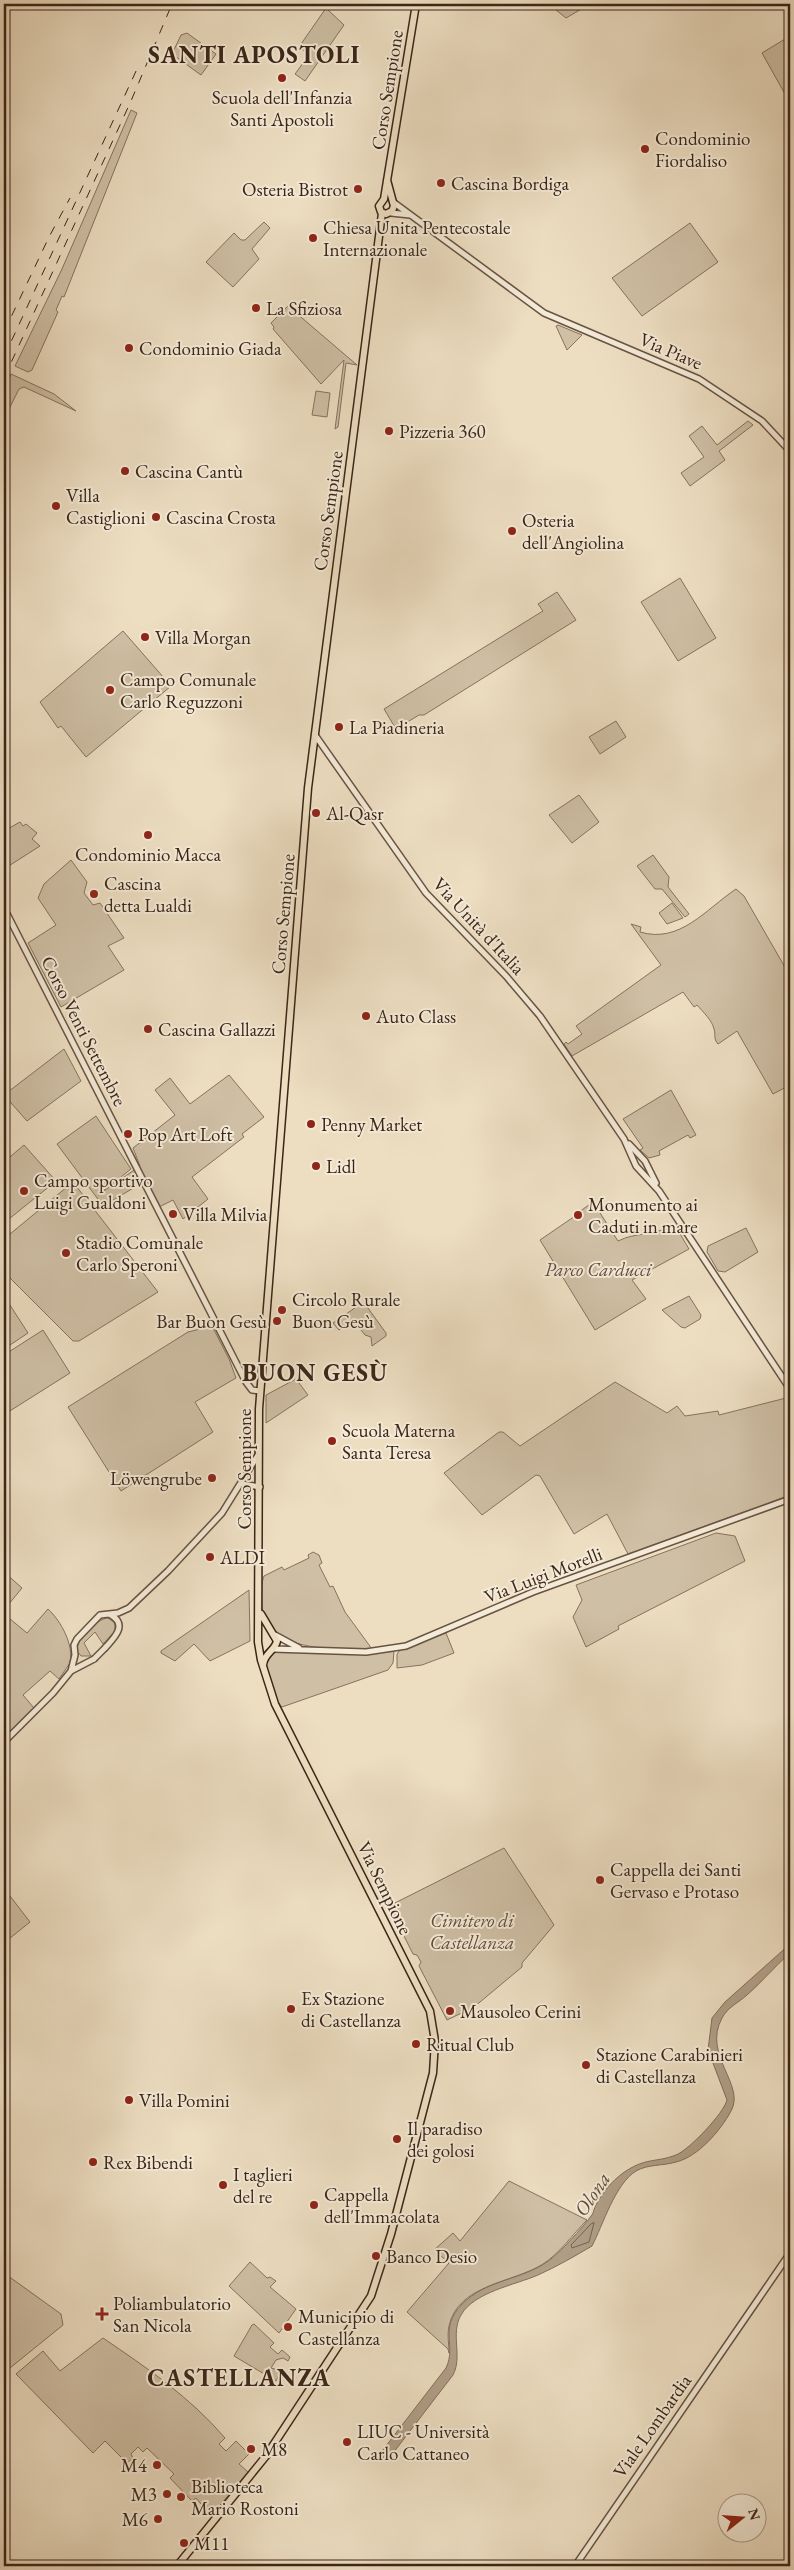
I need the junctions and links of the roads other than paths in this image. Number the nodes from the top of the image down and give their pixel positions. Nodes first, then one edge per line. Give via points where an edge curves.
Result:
1 (416, 4) edge
2 (387, 180) junction
3 (384, 199) junction
4 (392, 201) junction
5 (387, 213) junction
6 (411, 215) junction
7 (790, 452) edge
8 (313, 733) junction
9 (4, 908) edge
10 (624, 1139) junction
11 (643, 1159) junction
12 (635, 1162) junction
13 (644, 1167) junction
14 (790, 1389) edge
15 (260, 1391) junction
16 (259, 1452) junction
17 (242, 1484) junction
18 (260, 1487) junction
19 (790, 1498) edge
20 (129, 1608) junction
21 (259, 1608) junction
22 (111, 1615) junction
23 (119, 1624) junction
24 (274, 1634) junction
25 (260, 1636) junction
26 (259, 1645) junction
27 (302, 1649) junction
28 (271, 1650) junction
29 (75, 1654) junction
30 (88, 1661) junction
31 (263, 1667) junction
32 (71, 1671) junction
33 (4, 1742) edge
34 (790, 2253) edge
35 (177, 2566) edge
36 (575, 2566) edge

1 - 2 main road, Corso Sempione
2 - 3 main road, Corso Sempione
2 - 4 main road, Corso Sempione
3 - 4 main road
3 - 5 main road, Corso Sempione via 378,206
4 - 5 main road, Corso Sempione via 394,206
4 - 6 street, Via Piave
5 - 6 street
5 - 8 main road, Corso Sempione via 382,227
6 - 7 street, Via Piave via 526,300 563,322 699,379 762,421
8 - 10 street, Via Unità d'Italia via 426,893 540,1016
8 - 15 main road, Corso Sempione
9 - 15 street, Corso Venti Settembre via 246,1382 252,1390
10 - 11 street, Via Unità d'Italia
10 - 12 street, Via Unità d'Italia
11 - 12 street via 637,1158
11 - 13 street
12 - 13 street, Via Unità d'Italia
13 - 14 street
15 - 16 main road, Corso Sempione
16 - 17 street
16 - 18 main road, Corso Sempione
17 - 18 street
17 - 20 street via 209,1528
18 - 21 main road, Corso Sempione
19 - 27 street, Via Luigi Morelli via 518,1598 396,1649 366,1652
20 - 22 street
20 - 23 street
21 - 24 main road, Corso Sempione
21 - 25 main road, Corso Sempione
22 - 23 street
22 - 29 street via 100,1616 84,1630 74,1643
23 - 30 street, bridge via 117,1635
24 - 25 main road via 267,1632
24 - 27 street, Via Luigi Morelli
24 - 28 main road via 277,1642
25 - 26 main road
26 - 28 main road via 264,1650
26 - 31 main road, Via Sempione
27 - 28 street, Via Luigi Morelli
28 - 31 main road via 264,1658
29 - 30 street via 79,1659
29 - 32 street
30 - 32 street
31 - 35 main road, Via Sempione via 279,1712 432,2017 435,2064 378,2276 365,2306 266,2456
32 - 33 street
34 - 36 street, Viale Lombardia

